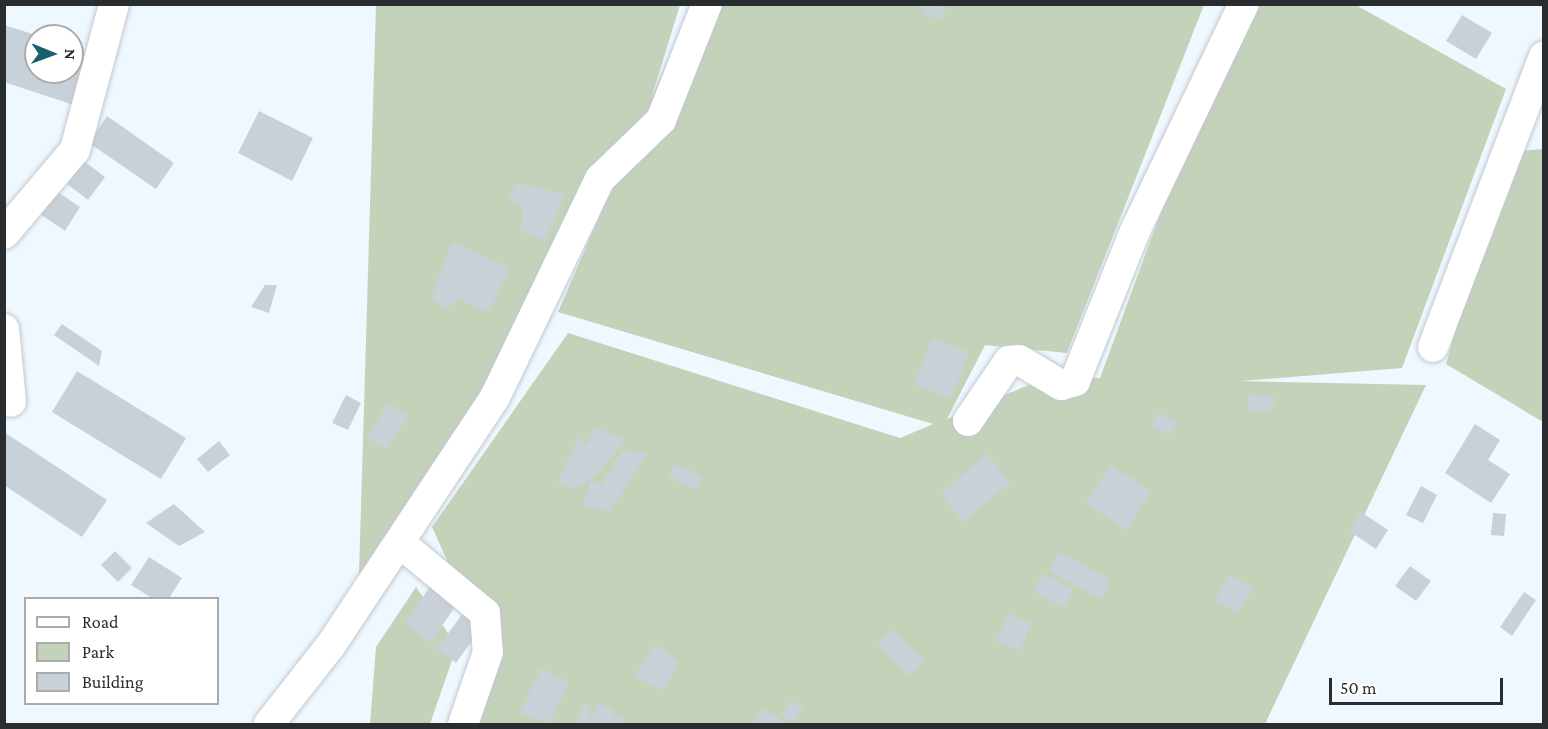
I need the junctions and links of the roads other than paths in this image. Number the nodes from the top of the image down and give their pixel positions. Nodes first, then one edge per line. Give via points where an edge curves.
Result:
1 (114, 4) edge
2 (707, 4) edge
3 (1244, 4) edge
4 (1544, 57) edge
5 (4, 234) edge
6 (4, 329) edge
7 (1433, 347) dead end
8 (11, 402) dead end
9 (968, 421) dead end
10 (400, 543) junction
11 (269, 724) edge
12 (463, 724) edge

1 - 5 street via 75,150
2 - 10 street via 661,120 600,179 495,397
3 - 9 street via 1140,220 1075,381 1061,385 1018,360 1009,361
4 - 7 street
6 - 8 street
10 - 11 street
10 - 12 street via 485,613 488,652

